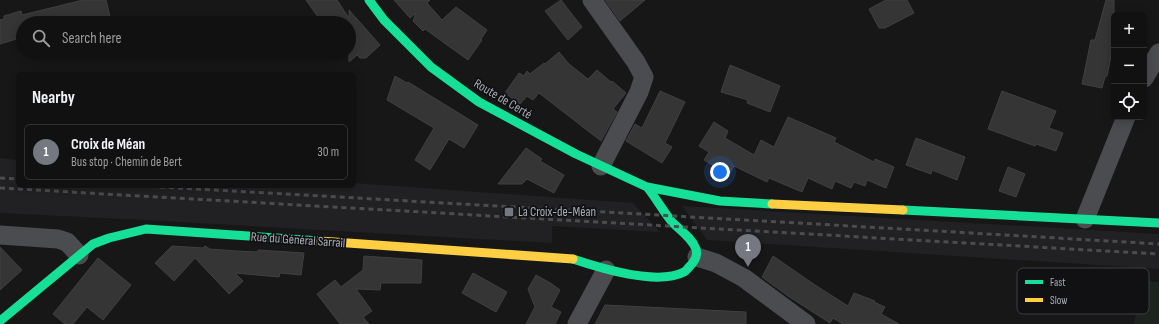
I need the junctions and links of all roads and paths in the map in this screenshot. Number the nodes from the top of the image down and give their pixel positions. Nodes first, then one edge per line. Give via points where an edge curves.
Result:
1 (369, 0) edge
2 (592, 0) edge
3 (1159, 54) edge
4 (1147, 73) edge
5 (1125, 120) edge
6 (601, 166) junction
7 (647, 187) junction
8 (1087, 214) junction
9 (1159, 223) edge
10 (0, 235) edge
11 (79, 255) junction
12 (697, 256) junction
13 (606, 270) junction
14 (0, 321) edge
15 (577, 324) edge
16 (806, 324) edge

1 - 6 street, Route de Certé via 384,20 432,67 479,102
2 - 6 street via 644,77 639,92
3 - 4 street
5 - 8 street
6 - 7 street, Route de Certé
7 - 8 street, Route de Certé via 720,201
7 - 12 street via 676,227 692,242
8 - 9 street, Route de Certé
10 - 11 street via 58,239 67,242
11 - 13 street, Rue du Général Sarrail via 93,244 146,229 569,258
11 - 14 street, Rue du Général Sarrail
12 - 13 street, Rue du Général Sarrail via 692,266 684,272 669,276
12 - 16 street via 744,278
13 - 15 street

